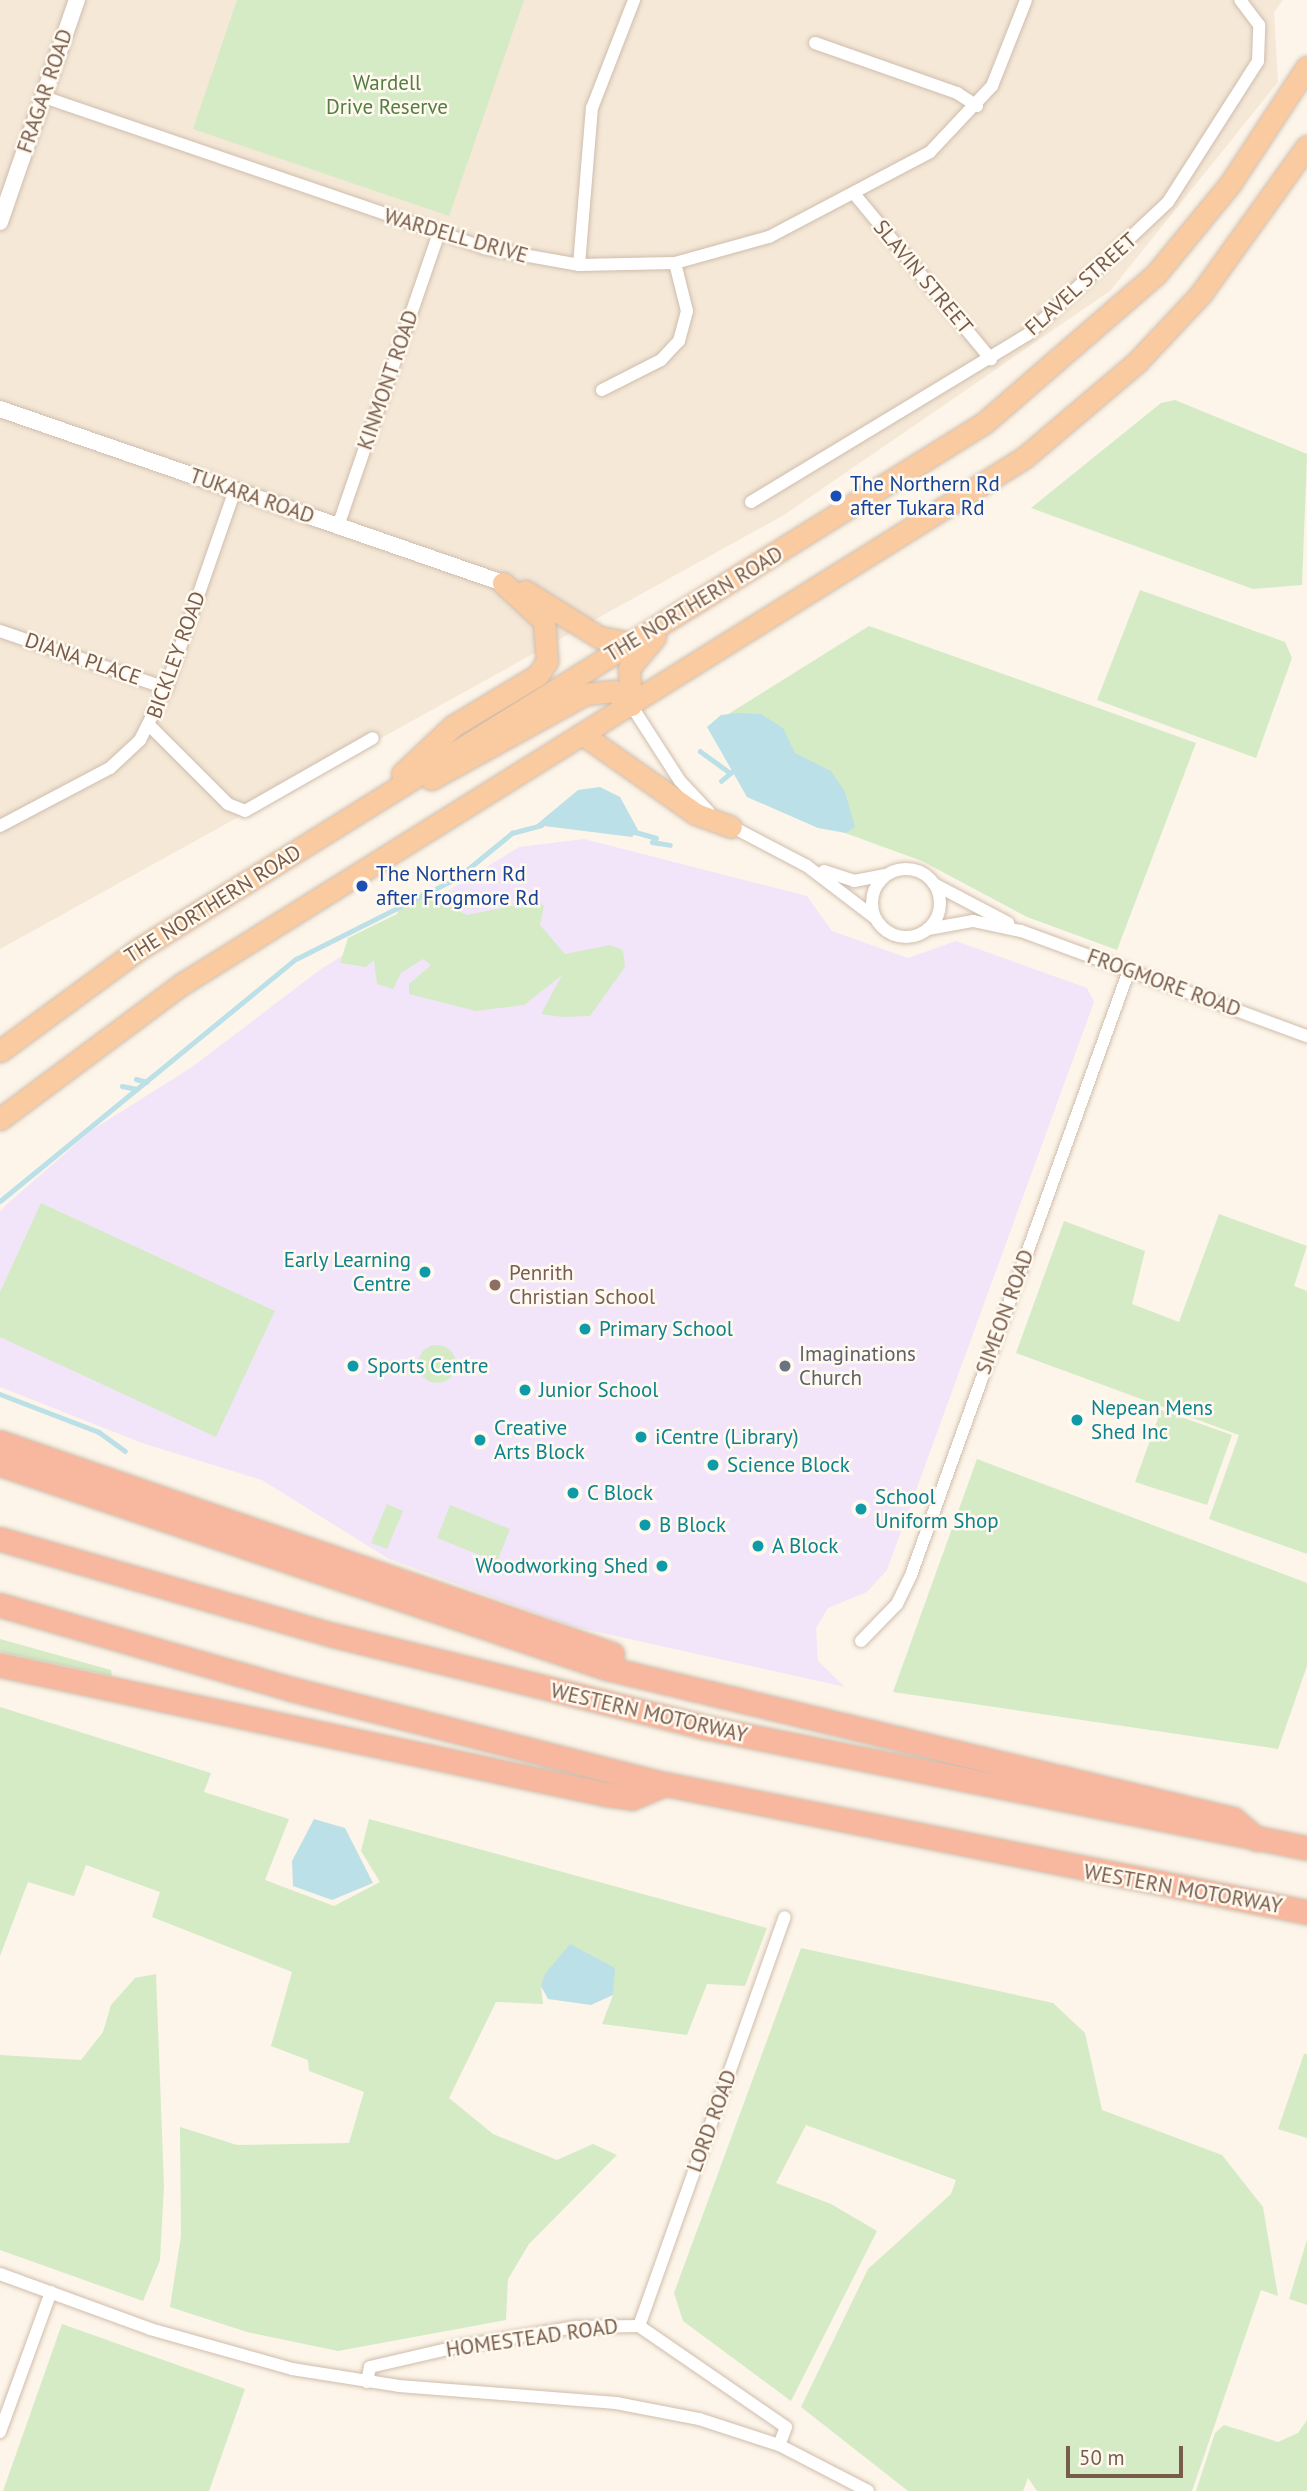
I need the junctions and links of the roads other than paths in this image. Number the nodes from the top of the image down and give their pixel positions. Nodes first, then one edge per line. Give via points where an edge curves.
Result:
1 (77, 0) edge
2 (634, 0) edge
3 (1026, 0) edge
4 (1240, 0) edge
5 (815, 43) dead end
6 (1307, 67) edge
7 (44, 97) junction
8 (977, 106) junction
9 (1307, 146) edge
10 (856, 196) junction
11 (0, 222) edge
12 (439, 233) junction
13 (675, 263) junction
14 (579, 265) junction
15 (991, 359) junction
16 (602, 390) dead end
17 (0, 409) edge
18 (235, 490) junction
19 (751, 502) dead end
20 (338, 526) junction
21 (503, 583) junction
22 (683, 610) junction
23 (0, 631) edge
24 (630, 643) junction
25 (166, 688) junction
26 (631, 705) junction
27 (150, 726) junction
28 (582, 734) junction
29 (373, 738) dead end
30 (370, 804) junction
31 (0, 826) edge
32 (731, 827) junction
33 (807, 866) junction
34 (888, 874) junction
35 (934, 884) junction
36 (874, 917) junction
37 (928, 929) junction
38 (1021, 930) junction
39 (1129, 970) junction
40 (1307, 1036) edge
41 (0, 1051) edge
42 (0, 1119) edge
43 (0, 1441) edge
44 (0, 1464) edge
45 (0, 1539) edge
46 (0, 1605) edge
47 (862, 1641) dead end
48 (0, 1665) edge
49 (730, 1696) junction
50 (664, 1784) junction
51 (1259, 1840) junction
52 (1307, 1848) edge
53 (1307, 1912) edge
54 (785, 1917) dead end
55 (0, 2274) edge
56 (51, 2292) junction
57 (639, 2326) junction
58 (368, 2382) junction
59 (0, 2432) edge
60 (779, 2445) junction
61 (868, 2491) edge

1 - 7 street, FRAGAR ROAD
2 - 14 street via 592,108
3 - 8 street, WARDELL DRIVE via 1012,48
4 - 15 street, FLAVEL STREET via 1259,25 1261,54 1189,175 1096,275
5 - 8 street via 957,93
6 - 22 highway, THE NORTHERN ROAD via 1194,231 1057,365 984,423
7 - 11 street, FRAGAR ROAD
7 - 12 street, WARDELL DRIVE
8 - 10 street, WARDELL DRIVE via 930,152
9 - 26 highway via 1200,295 1073,419 937,517
10 - 13 street, WARDELL DRIVE via 758,242
10 - 15 street, SLAVIN STREET
12 - 14 street, WARDELL DRIVE via 525,258
12 - 20 street, KINMONT ROAD
13 - 14 street, WARDELL DRIVE
13 - 16 street via 687,312 679,341 661,360
15 - 19 street, FLAVEL STREET
17 - 18 street, TUKARA ROAD
18 - 20 street, TUKARA ROAD
18 - 25 street, BICKLEY ROAD
20 - 21 street, TUKARA ROAD
21 - 24 highway via 541,598 599,637
21 - 30 highway via 544,621 547,661 538,675 453,726
22 - 24 highway, THE NORTHERN ROAD
22 - 26 highway via 635,656 627,681
23 - 25 street, DIANA PLACE
24 - 30 highway, THE NORTHERN ROAD
25 - 27 street, BICKLEY ROAD
26 - 28 highway
26 - 30 highway via 614,691 584,694 458,768
26 - 32 street via 687,790
27 - 29 street via 228,804 245,811
27 - 31 street, BICKLEY ROAD via 110,768
28 - 32 highway via 696,814
28 - 42 highway via 182,984
30 - 41 highway, THE NORTHERN ROAD via 139,949
32 - 33 street
33 - 34 street via 853,881
33 - 36 street
34 - 35 street via 913,870
34 - 36 street via 873,894
35 - 37 street via 940,908
35 - 38 street, FROGMORE ROAD
36 - 37 street via 898,936
37 - 38 street, FROGMORE ROAD via 973,921
38 - 39 street, FROGMORE ROAD
39 - 40 street, FROGMORE ROAD
39 - 47 street, SIMEON ROAD via 911,1575 897,1604
43 - 49 highway
44 - 49 highway via 528,1645
45 - 51 highway, WESTERN MOTORWAY via 545,1689 927,1776
46 - 50 highway, WESTERN MOTORWAY via 304,1693
48 - 50 highway via 605,1794 632,1798
49 - 51 highway via 1233,1819
50 - 53 highway, WESTERN MOTORWAY
51 - 52 highway, WESTERN MOTORWAY
54 - 57 street, LORD ROAD
55 - 56 street, HOMESTEAD ROAD
56 - 58 street, HOMESTEAD ROAD via 241,2357
56 - 59 street
57 - 58 street, HOMESTEAD ROAD via 576,2328 456,2347 370,2367
57 - 60 street, HOMESTEAD ROAD via 786,2427
58 - 60 street, HOMESTEAD ROAD via 616,2403 699,2419
60 - 61 street, HOMESTEAD ROAD

